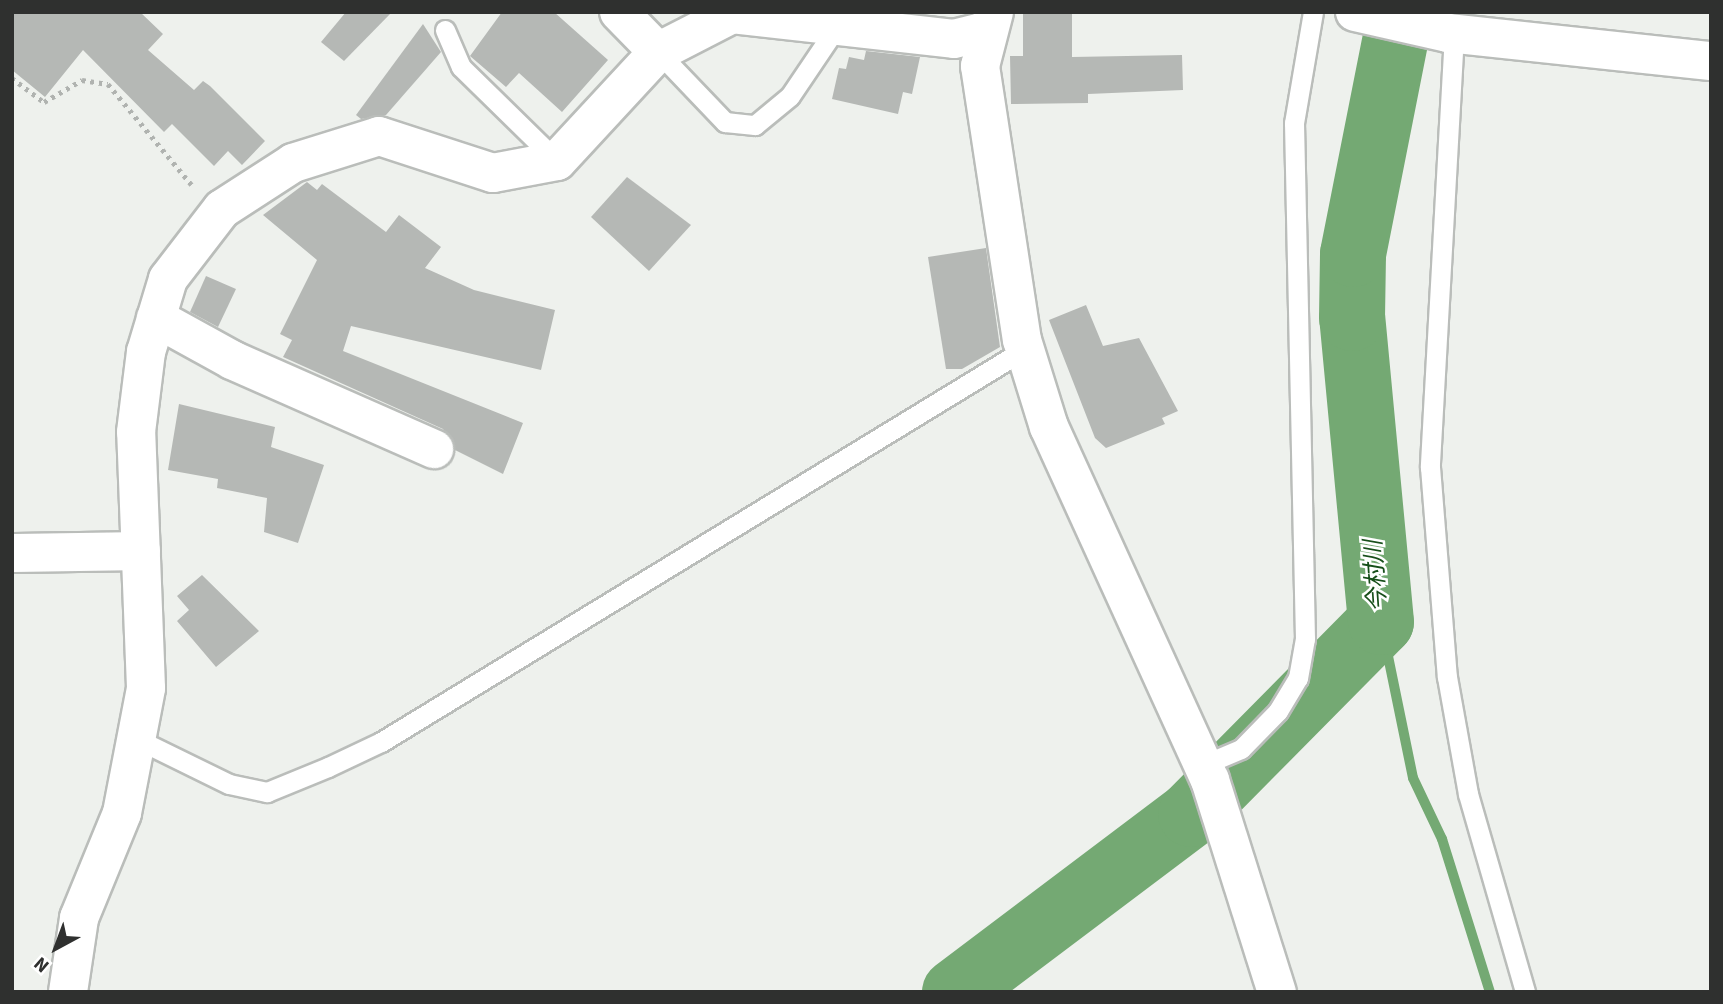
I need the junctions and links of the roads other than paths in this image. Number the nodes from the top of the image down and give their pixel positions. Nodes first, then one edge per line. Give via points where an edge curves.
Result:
1 (619, 12) edge
2 (1313, 12) edge
3 (1355, 12) edge
4 (840, 22) junction
5 (990, 22) edge
6 (1452, 26) edge
7 (445, 30) dead end
8 (658, 52) junction
9 (1709, 52) edge
10 (558, 161) junction
11 (156, 318) junction
12 (1024, 349) junction
13 (434, 449) dead end
14 (141, 551) junction
15 (12, 553) edge
16 (137, 739) junction
17 (1206, 773) junction
18 (68, 992) edge
19 (1277, 992) edge
20 (1525, 992) edge

1 - 8 street
2 - 17 lane via 1294,123 1305,639 1298,678 1278,711 1241,749
3 - 6 street
4 - 5 street via 954,39
4 - 8 street via 732,14
4 - 8 lane via 790,96 755,125 725,122
5 - 12 street via 980,66
6 - 9 street
6 - 20 lane via 1430,467 1447,677 1468,794
7 - 10 lane via 461,67
8 - 10 street
10 - 11 street via 493,173 379,136 293,163 218,215 168,279
11 - 13 street via 232,360
11 - 14 street via 135,432
12 - 16 lane via 380,742 328,766 267,792 229,784
12 - 17 street via 1049,428
14 - 15 street
14 - 16 street via 146,688
16 - 18 street via 122,813 79,918
17 - 19 street

